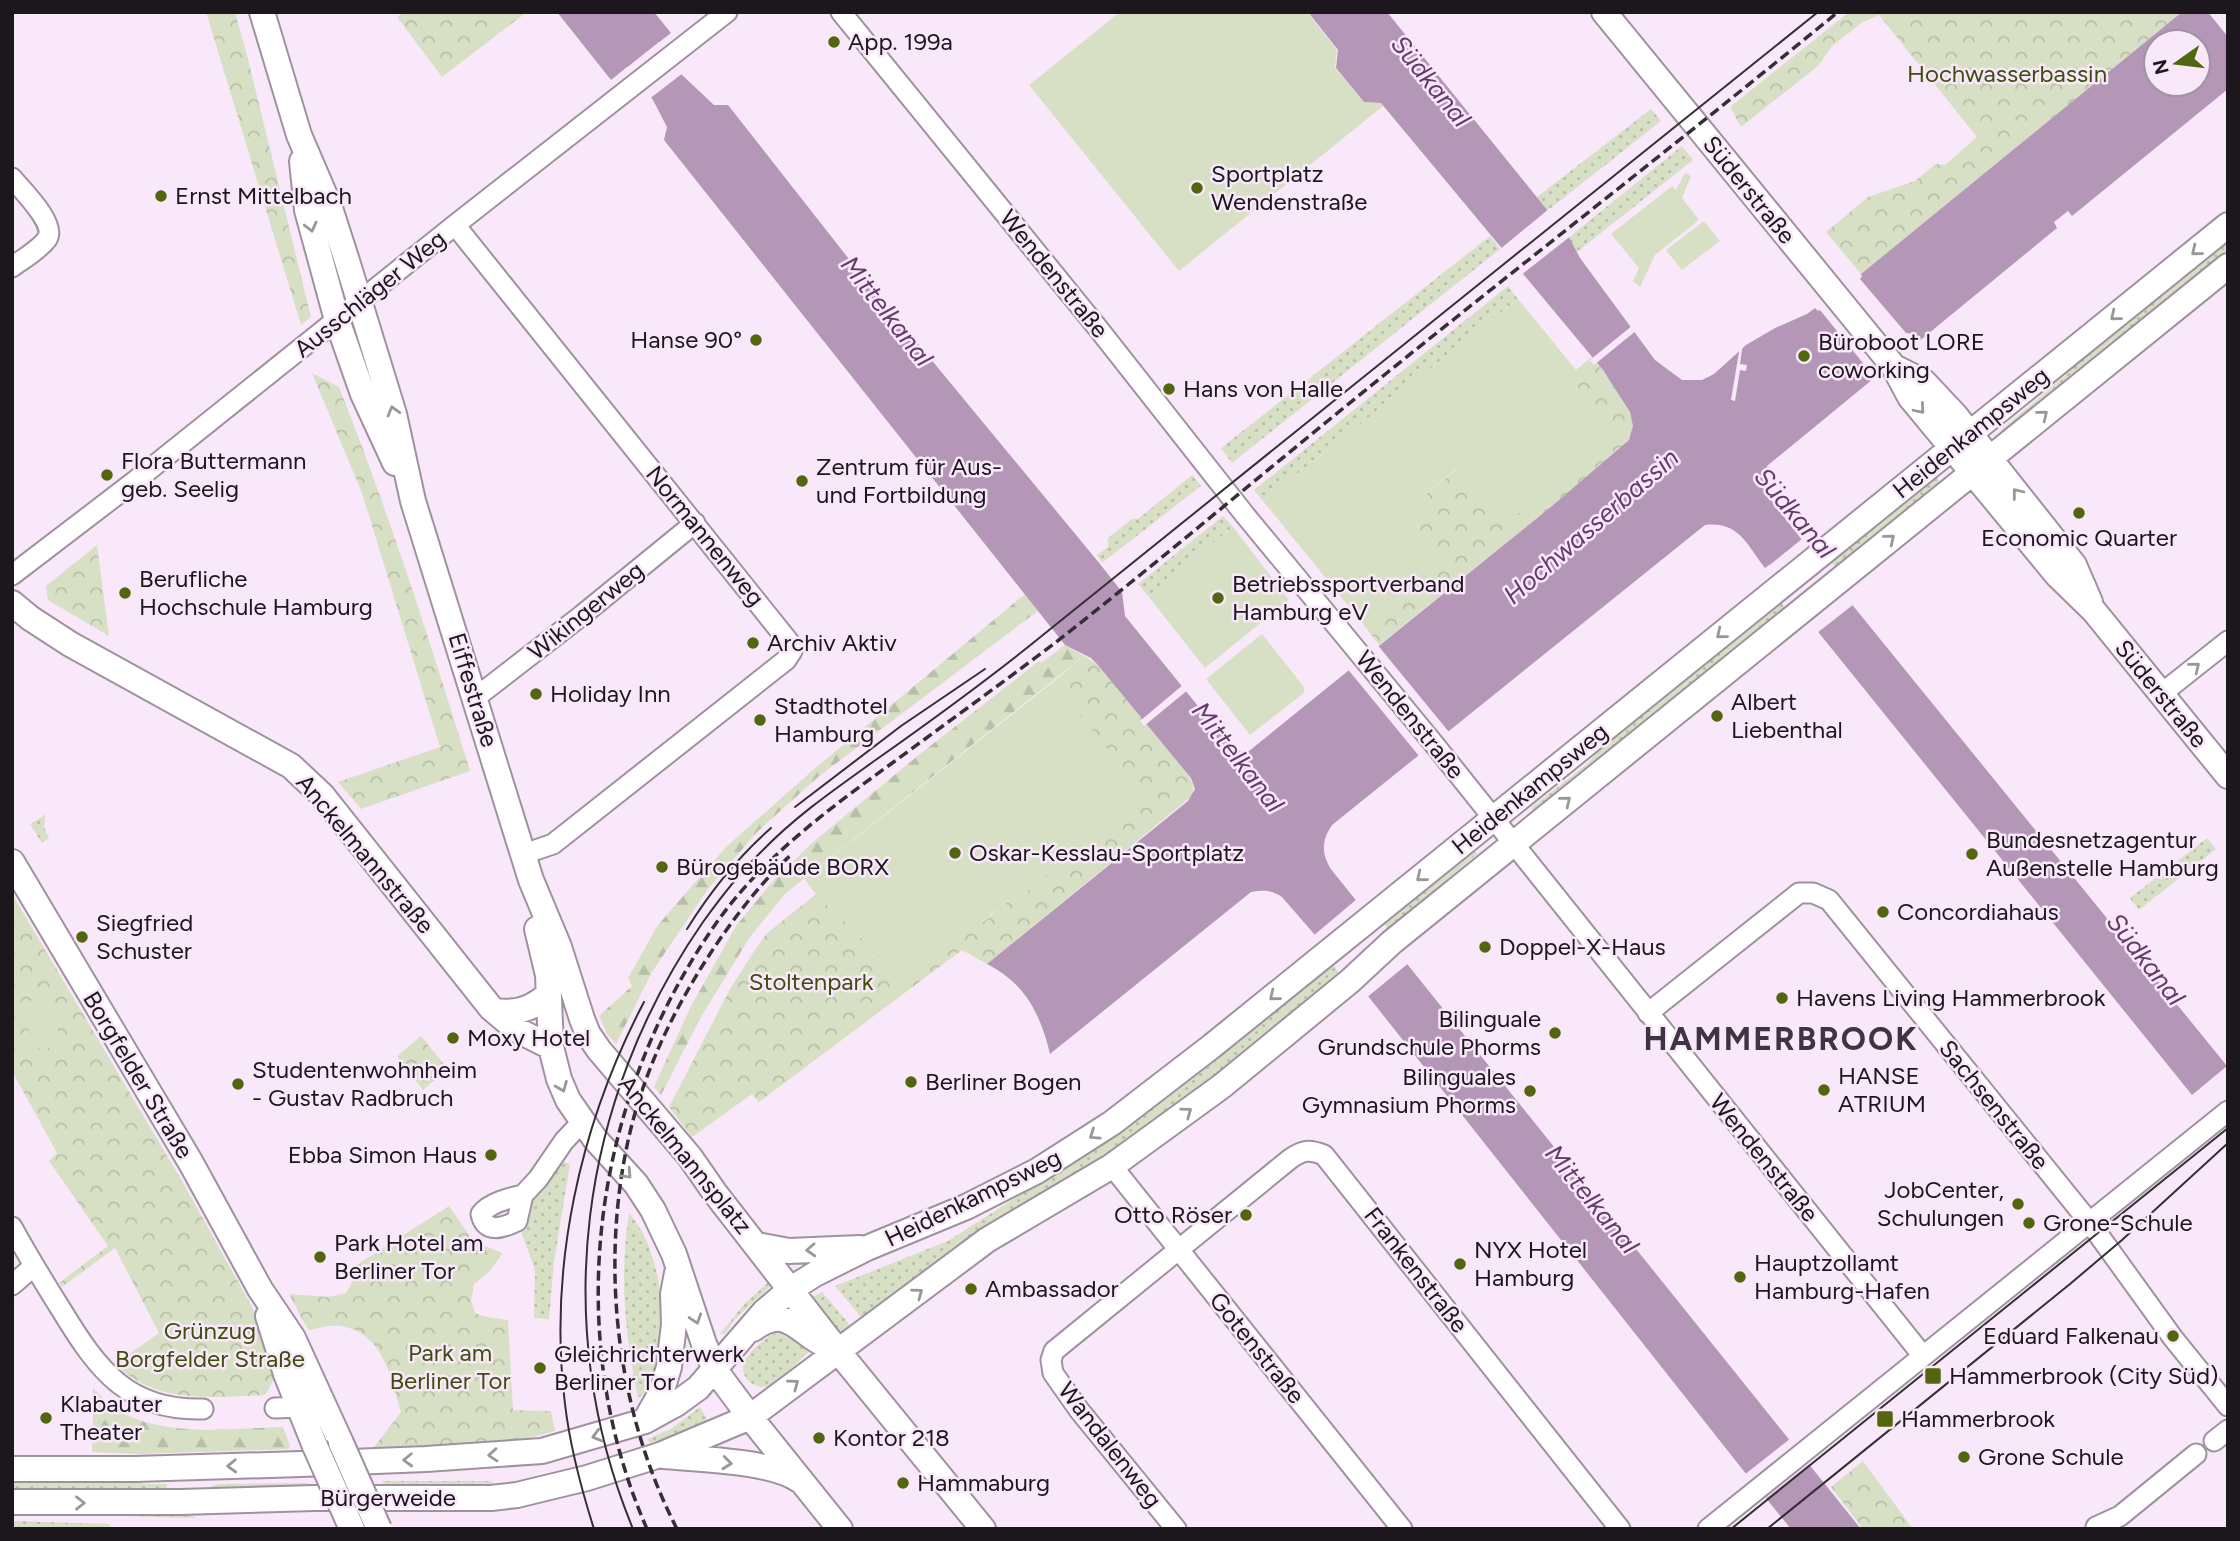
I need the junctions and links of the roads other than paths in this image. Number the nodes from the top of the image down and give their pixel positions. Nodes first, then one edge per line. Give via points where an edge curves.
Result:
1 (262, 12) edge
2 (727, 12) edge
3 (841, 12) edge
4 (1604, 12) edge
5 (299, 135) junction
6 (12, 178) edge
7 (456, 225) junction
8 (2228, 225) edge
9 (2228, 266) edge
10 (12, 267) edge
11 (359, 302) junction
12 (337, 320) junction
13 (1961, 440) junction
14 (1981, 465) junction
15 (413, 501) junction
16 (695, 523) junction
17 (12, 575) edge
18 (12, 603) edge
19 (2228, 640) edge
20 (2161, 694) junction
21 (475, 698) junction
22 (2228, 776) edge
23 (1493, 819) junction
24 (1513, 844) junction
25 (524, 854) junction
26 (12, 862) edge
27 (531, 880) junction
28 (549, 993) junction
29 (495, 1012) junction
30 (1648, 1013) junction
31 (582, 1019) joint
32 (551, 1047) junction
33 (2228, 1111) edge
34 (582, 1122) junction
35 (1112, 1166) junction
36 (523, 1195) dead end
37 (2090, 1223) junction
38 (12, 1227) edge
39 (757, 1245) junction
40 (867, 1248) junction
41 (1178, 1250) junction
42 (34, 1266) junction
43 (679, 1267) junction
44 (12, 1284) edge
45 (260, 1289) junction
46 (791, 1289) junction
47 (746, 1334) junction
48 (838, 1351) junction
49 (1923, 1356) junction
50 (715, 1370) junction
51 (2228, 1406) edge
52 (300, 1407) junction
53 (275, 1408) dead end
54 (203, 1409) dead end
55 (750, 1417) junction
56 (645, 1421) junction
57 (2196, 1454) dead end
58 (660, 1455) junction
59 (12, 1469) edge
60 (805, 1485) junction
61 (12, 1502) edge
62 (2096, 1527) dead end
63 (352, 1529) edge
64 (379, 1529) edge
65 (840, 1529) edge
66 (983, 1529) edge
67 (1176, 1529) edge
68 (1402, 1529) edge
69 (1620, 1529) edge
70 (1708, 1529) edge

1 - 5 main road, Eiffestraße
2 - 7 street, Ausschläger Weg
3 - 23 street, Wendenstraße
4 - 13 main road, Süderstraße via 1894,367 1910,397
5 - 11 main road, Eiffestraße via 329,205
5 -> 12 main road, Eiffestraße via 307,210
6 - 10 street via 50,230 46,239
7 - 11 street, Ausschläger Weg
7 - 16 street, Normannenweg
8 -> 13 main road, Heidenkampsweg
14 -> 9 main road, Heidenkampsweg
11 - 12 street, Ausschläger Weg
15 -> 11 main road, Eiffestraße via 394,414
12 - 15 main road, Eiffestraße via 363,394
12 - 17 street, Ausschläger Weg
13 - 14 main road, Süderstraße
13 -> 23 main road, Heidenkampsweg
14 - 20 main road, Süderstraße via 2057,576 2094,611
24 -> 14 main road, Heidenkampsweg
15 - 21 main road, Eiffestraße
16 - 21 street, Wikingerweg
16 - 25 street, Normannenweg via 792,651 553,844
18 - 29 main road, Anckelmannstraße via 70,644 291,766 322,795
20 -> 19 street
20 - 22 main road, Süderstraße
21 - 25 main road, Eiffestraße
23 - 24 street, Wendenstraße
23 -> 40 main road, Heidenkampsweg via 1112,1123 1014,1183
24 - 30 street, Wendenstraße
35 -> 24 main road, Heidenkampsweg via 1222,1087
25 - 27 main road, Eiffestraße
26 - 45 main road, Borgfelder Straße
27 - 28 main road, Eiffestraße
27 - 31 main road, Eiffestraße
28 - 29 main road via 526,1009
28 - 32 main road, Eiffestraße
29 - 32 main road, Anckelmannstraße via 517,1030
30 - 37 street, Sachsenstraße via 1799,893 1813,892 1829,900
30 - 49 street, Wendenstraße
31 - 39 main road, Anckelmannsplatz via 599,1050
32 -> 34 main road, Eiffestraße via 564,1091
33 - 37 street
34 - 36 street
34 -> 43 main road via 636,1184
35 - 41 street, Gotenstraße
48 -> 35 main road, Heidenkampsweg via 987,1240
37 - 49 street
37 - 51 street, Sachsenstraße
38 - 42 street
40 -> 39 main road via 789,1251
39 - 46 main road, Anckelmannsplatz
40 - 46 main road, Heidenkampsweg
41 - 67 street, Wandalenweg via 1054,1351 1051,1360 1053,1373 1079,1410
41 - 68 street, Gotenstraße
41 - 69 street, Frankenstraße via 1301,1151 1324,1155
42 - 44 street
42 - 54 street via 84,1348 114,1382 149,1401
43 -> 50 main road
43 - 56 main road via 668,1367
45 - 52 main road, Borgfelder Straße
45 - 64 main road, Borgfelder Straße, bridge via 293,1338
46 - 47 main road
46 - 48 main road, Anckelmannsplatz
47 - 48 main road via 769,1320 788,1320
47 - 50 main road
55 -> 48 main road
48 - 66 main road, Anckelmannsplatz
49 - 70 street
50 - 55 main road
50 - 56 main road, Bürgerweide via 698,1388
52 - 53 street
52 - 63 main road, Borgfelder Straße, bridge
55 - 58 main road, Bürgerweide
55 - 60 main road
56 -> 59 main road, Bürgerweide via 542,1451 135,1469
57 - 62 street via 2120,1516
58 -> 60 main road via 785,1472
61 -> 58 main road, Bürgerweide via 491,1498 557,1486
60 - 65 main road

